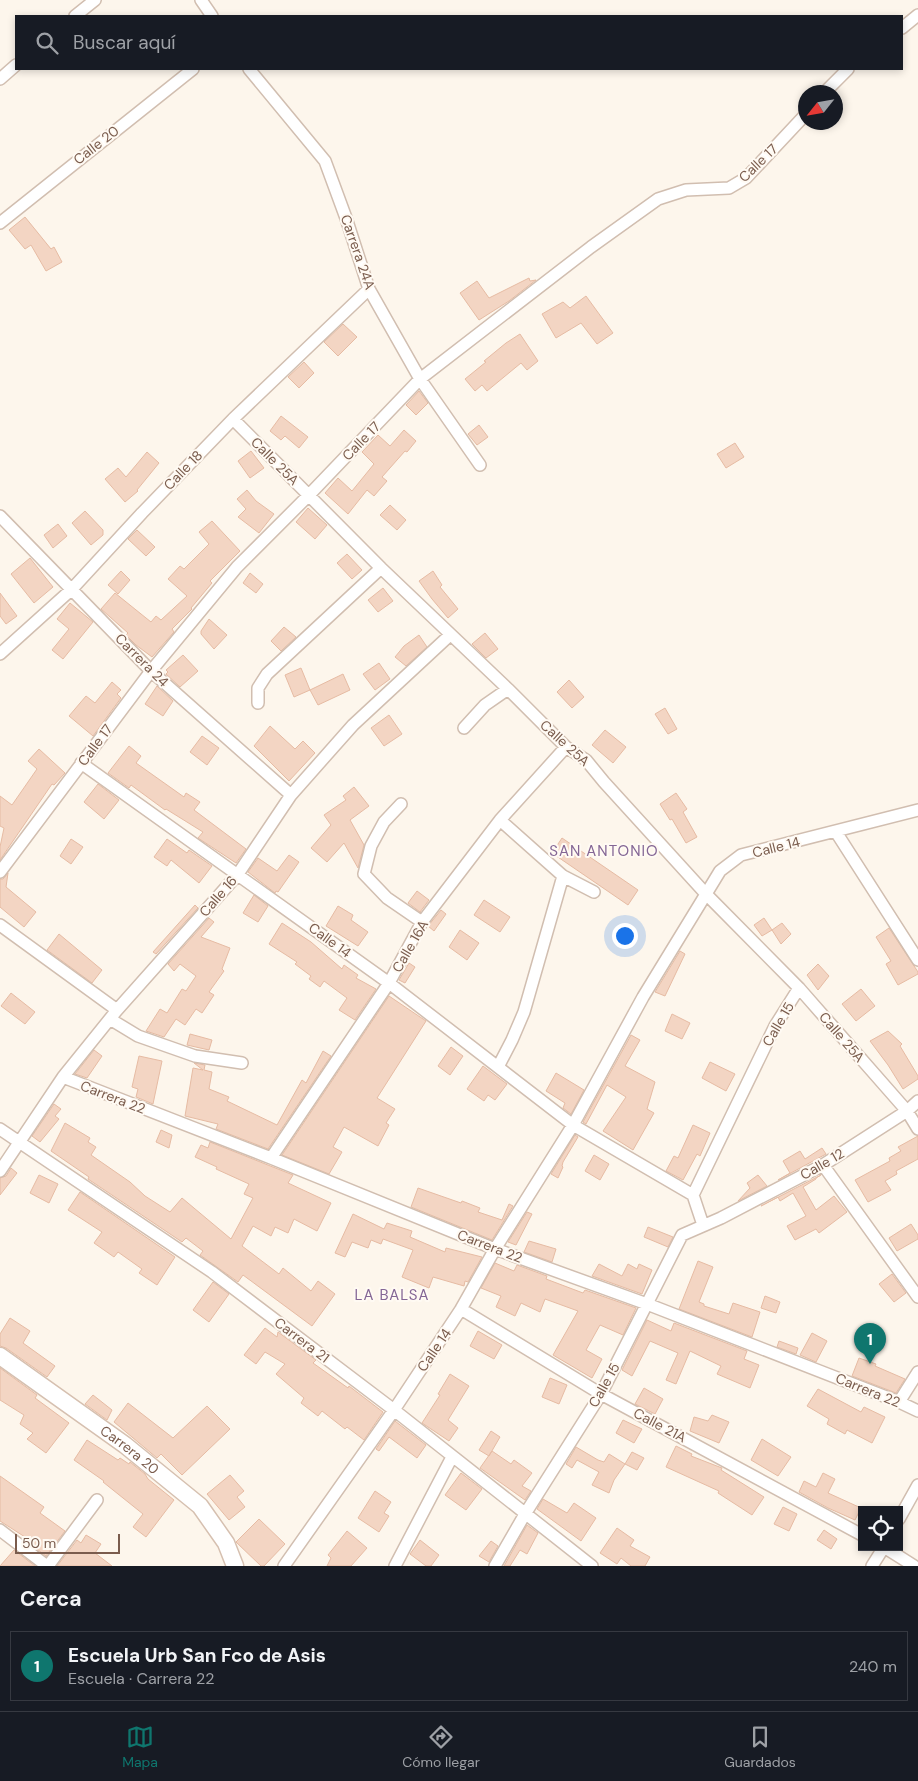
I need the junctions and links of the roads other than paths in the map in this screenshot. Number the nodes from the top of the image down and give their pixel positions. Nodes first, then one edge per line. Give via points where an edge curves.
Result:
1 (95, 0) edge
2 (201, 0) edge
3 (76, 15) edge
4 (211, 15) edge
5 (918, 15) edge
6 (903, 27) edge
7 (15, 67) edge
8 (192, 70) edge
9 (250, 70) edge
10 (847, 70) edge
11 (0, 79) edge
12 (832, 85) edge
13 (798, 123) edge
14 (0, 223) edge
15 (369, 289) junction
16 (420, 379) junction
17 (233, 419) junction
18 (480, 465) dead end
19 (309, 495) junction
20 (0, 516) edge
21 (381, 568) junction
22 (72, 589) junction
23 (450, 635) junction
24 (0, 654) edge
25 (151, 671) junction
26 (508, 688) junction
27 (258, 703) dead end
28 (464, 728) dead end
29 (566, 747) junction
30 (81, 763) junction
31 (291, 795) junction
32 (400, 804) dead end
33 (918, 810) edge
34 (500, 820) junction
35 (836, 832) junction
36 (0, 872) edge
37 (238, 874) junction
38 (563, 876) junction
39 (594, 892) dead end
40 (706, 894) junction
41 (422, 922) junction
42 (0, 925) edge
43 (918, 960) edge
44 (389, 983) junction
45 (799, 988) junction
46 (114, 1014) junction
47 (242, 1063) dead end
48 (498, 1067) junction
49 (63, 1077) junction
50 (918, 1101) edge
51 (907, 1111) junction
52 (572, 1125) junction
53 (0, 1129) edge
54 (918, 1129) edge
55 (20, 1142) junction
56 (271, 1158) junction
57 (824, 1165) junction
58 (0, 1171) edge
59 (693, 1195) junction
60 (721, 1218) joint
61 (704, 1225) junction
62 (494, 1249) junction
63 (918, 1297) edge
64 (647, 1304) junction
65 (461, 1310) junction
66 (0, 1356) edge
67 (918, 1372) edge
68 (601, 1394) junction
69 (899, 1402) junction
70 (394, 1410) junction
71 (918, 1411) edge
72 (452, 1457) junction
73 (918, 1485) edge
74 (97, 1500) dead end
75 (903, 1512) edge
76 (525, 1514) junction
77 (0, 1530) edge
78 (858, 1533) edge
79 (881, 1551) edge
80 (890, 1551) edge
81 (47, 1566) edge
82 (235, 1566) edge
83 (284, 1566) edge
84 (394, 1566) edge
85 (494, 1566) edge
86 (592, 1566) edge
87 (872, 1566) edge
88 (914, 1566) edge

1 - 3 street
2 - 4 street
5 - 6 street
7 - 11 street
8 - 14 street, Calle 20
9 - 15 street, Carrera 24A via 325,162
10 - 12 street
13 - 16 street, Calle 17 via 746,178 728,188 686,190 658,198
15 - 16 street, Carrera 24A
15 - 17 street, Calle 18
16 - 18 street, Carrera 24A
16 - 19 street, Calle 17
17 - 19 street, Calle 25A
17 - 22 street, Calle 18
19 - 21 street, Calle 25A
19 - 25 street, Calle 17 via 237,567
20 - 22 street, Carrera 24
21 - 23 street, Calle 25A
21 - 27 street via 267,674 258,688
22 - 24 street, Calle 18
22 - 25 street, Carrera 24
23 - 26 street, Calle 25A
23 - 31 street, Calle 16 via 353,725
25 - 30 street, Calle 17
25 - 31 street, Carrera 24
26 - 28 street via 485,705
26 - 29 street, Calle 25A
29 - 34 street, Calle 16A
29 - 40 street, Calle 25A via 586,760
30 - 36 street, Calle 17
30 - 37 street, Calle 14
31 - 37 street, Calle 16
32 - 41 street via 384,822 372,846 364,874 387,898
33 - 35 street, Calle 14
34 - 38 street
34 - 41 street, Calle 16A
35 - 40 street, Calle 14 via 742,855 720,870
35 - 43 street
37 - 44 street, Calle 14
37 - 46 street, Calle 16
38 - 39 street
38 - 48 street via 524,1012
40 - 45 street, Calle 25A
40 - 52 street, Calle 14 via 643,997
41 - 44 street, Calle 16A
42 - 46 street
44 - 48 street, Calle 14
44 - 56 street, Calle 16A
45 - 51 street, Calle 25A
45 - 59 street, Calle 15 via 775,1026
46 - 47 street via 138,1036 195,1056
46 - 49 street, Calle 16
48 - 52 street, Calle 14
49 - 55 street, Calle 16
49 - 56 street, Carrera 22
50 - 51 street, Calle 12
51 - 54 street, Calle 25A
51 - 57 street, Calle 12
52 - 59 street, Calle 14
52 - 62 street, Calle 14
53 - 55 street, Carrera 21
55 - 58 street, Calle 16
55 - 70 street, Carrera 21 via 212,1272
56 - 62 street, Carrera 22
57 - 60 street, Calle 12
57 - 63 street
59 - 61 street
60 - 61 street, Calle 15
61 - 64 street, Calle 15 via 682,1235
62 - 64 street, Carrera 22
62 - 65 street, Calle 14
64 - 68 street, Calle 15
64 - 69 street, Carrera 22
65 - 68 street, Calle 21A
65 - 70 street, Calle 14
66 - 82 street, Carrera 20 via 125,1445 200,1506 226,1543
67 - 69 street
68 - 76 street, Calle 15
68 - 78 street, Calle 21A
69 - 71 street, Carrera 22
70 - 72 street, Carrera 21
70 - 83 street, Calle 14
72 - 76 street, Carrera 21
72 - 84 street
73 - 75 street
74 - 81 street
76 - 85 street, Calle 15
76 - 86 street, Carrera 21
77 - 81 street
79 - 87 street
80 - 88 street

